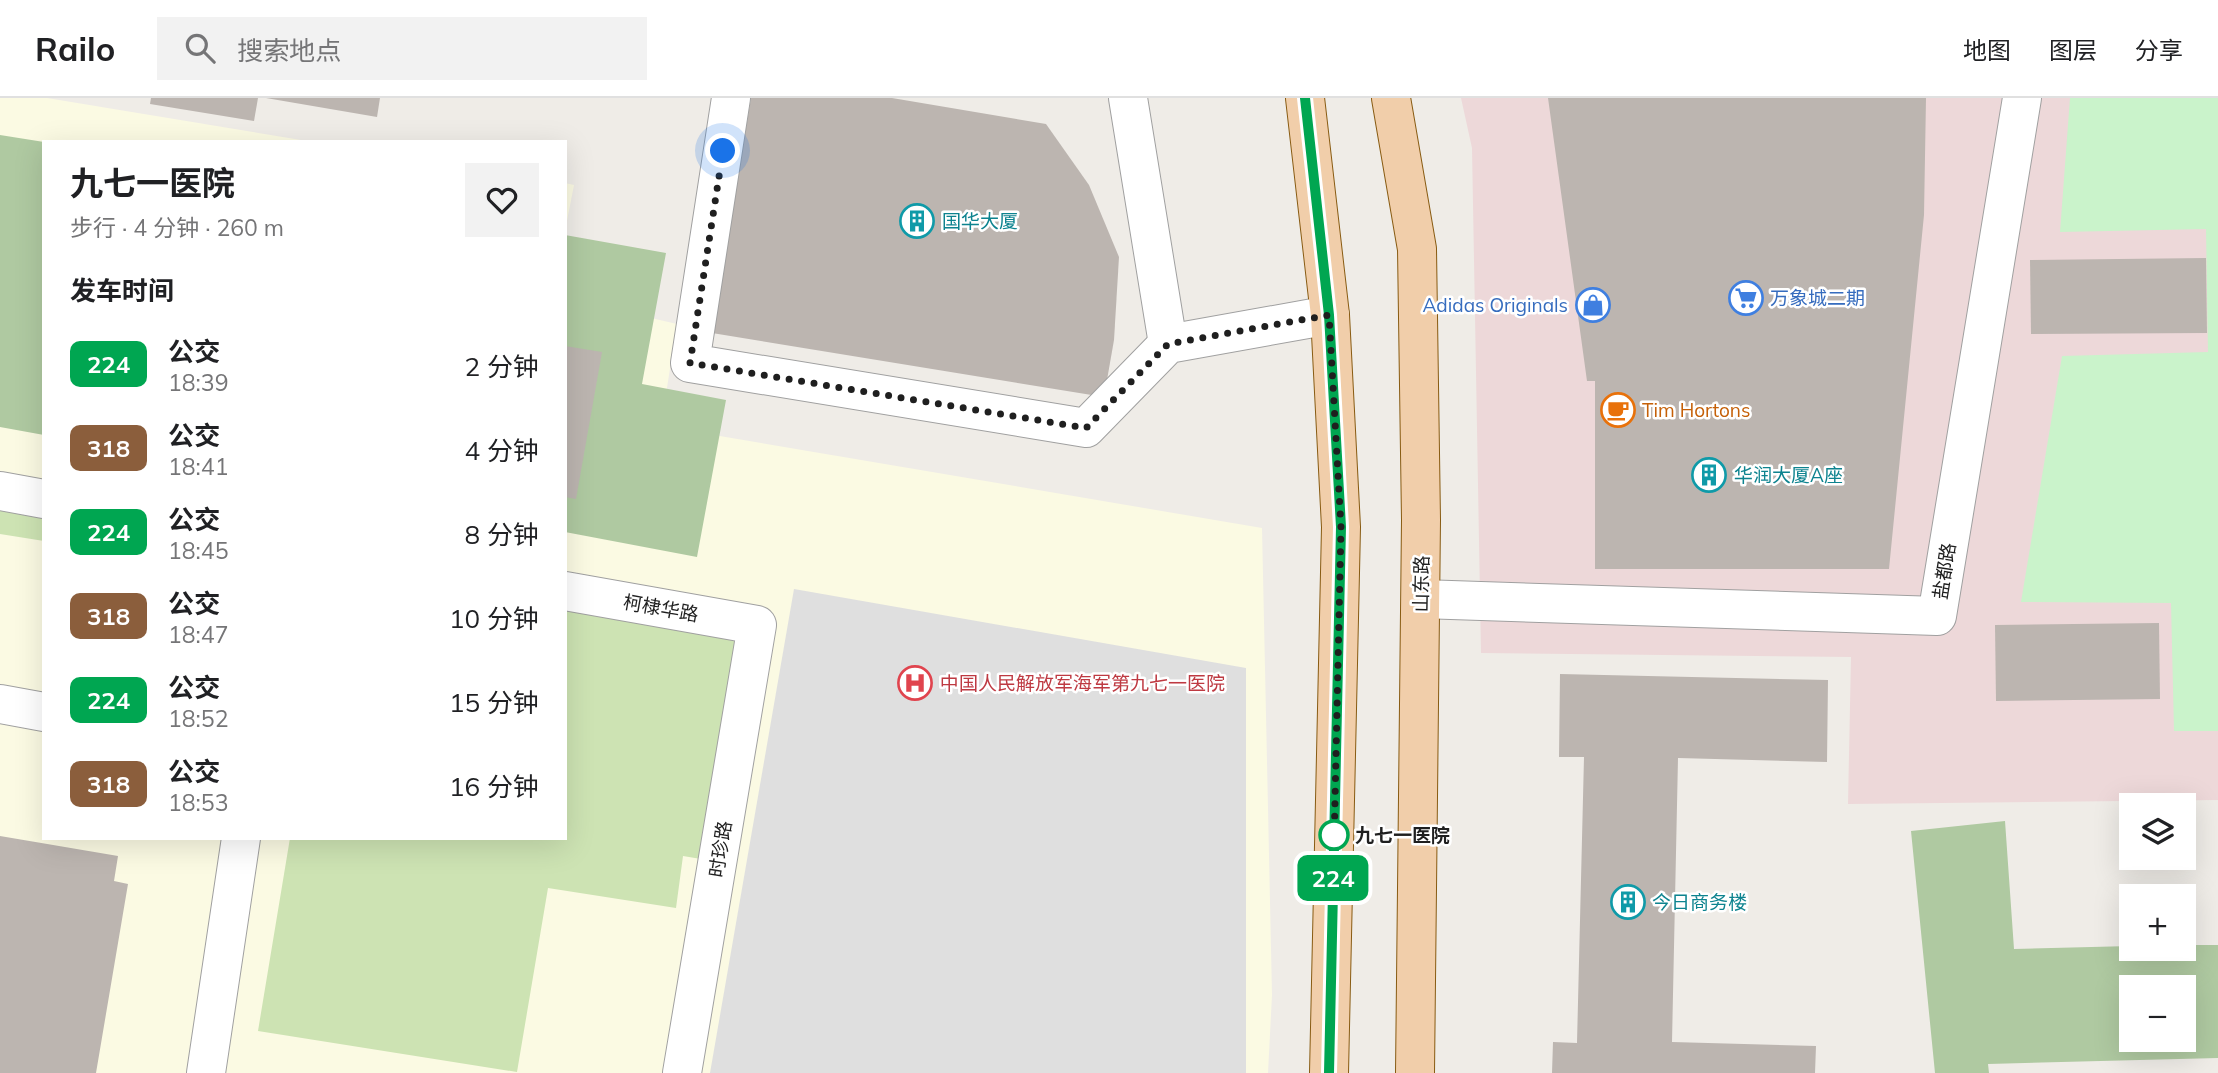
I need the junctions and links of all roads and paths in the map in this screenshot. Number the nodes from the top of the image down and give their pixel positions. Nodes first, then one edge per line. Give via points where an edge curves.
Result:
1 (731, 98) edge
2 (1128, 98) edge
3 (1305, 98) edge
4 (1391, 98) edge
5 (2022, 98) edge
6 (1329, 315) junction
7 (1168, 344) junction
8 (0, 491) edge
9 (42, 499) edge
10 (567, 591) edge
11 (1421, 599) junction
12 (757, 625) joint
13 (0, 704) edge
14 (42, 712) edge
15 (241, 840) edge
16 (206, 1073) edge
17 (682, 1073) edge
18 (1329, 1073) edge
19 (1415, 1073) edge

1 - 7 street via 690,363 1086,428
2 - 7 street
3 - 6 main road
4 - 11 main road, 山东路 via 1417,249
5 - 11 street, 盐都路 via 1937,616
6 - 7 street
6 - 18 main road via 1341,527
8 - 9 street
10 - 12 street, 柯棣华路
11 - 19 main road, 山东路
12 - 17 street, 时珍路
13 - 14 street
15 - 16 street

